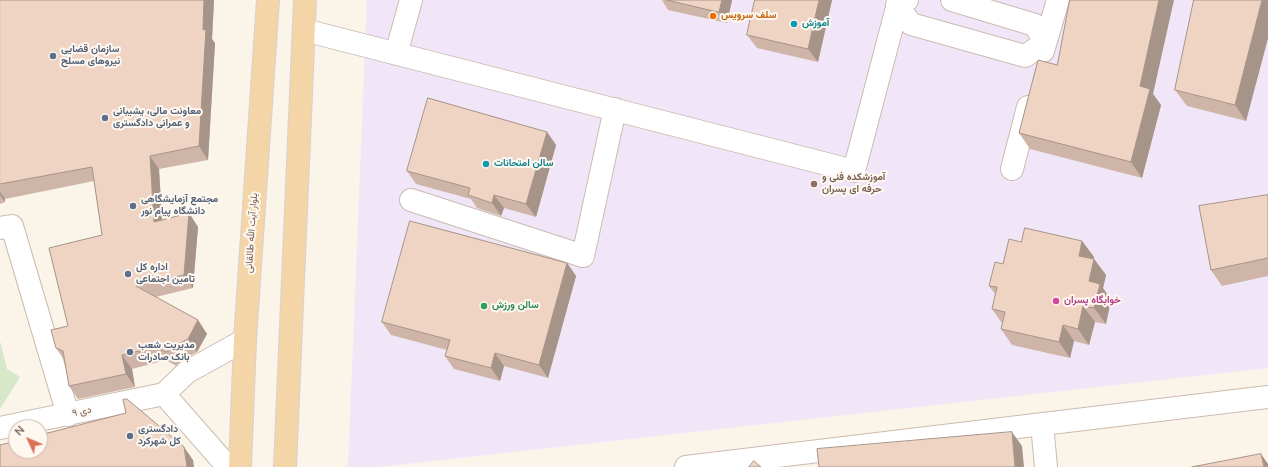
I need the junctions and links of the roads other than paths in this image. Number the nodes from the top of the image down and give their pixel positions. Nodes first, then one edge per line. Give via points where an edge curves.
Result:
1 (268, 0) edge
2 (305, 0) edge
3 (411, 0) edge
4 (952, 0) edge
5 (1058, 0) edge
6 (901, 2) edge
7 (304, 30) junction
8 (1045, 44) junction
9 (396, 54) junction
10 (615, 110) junction
11 (1012, 169) dead end
12 (411, 200) dead end
13 (0, 228) edge
14 (245, 340) junction
15 (164, 394) junction
16 (1268, 397) edge
17 (68, 415) junction
18 (1042, 424) junction
19 (0, 428) edge
20 (228, 467) edge
21 (240, 467) edge
22 (285, 467) edge
23 (686, 467) edge
24 (1046, 467) edge

1 - 14 main road, بلوار آیت الله طالقانی
2 - 7 main road
3 - 9 street
4 - 8 street via 1035,25
5 - 8 street
6 - 8 street via 911,24 1025,56
6 - 10 street via 854,171
7 - 9 street
7 - 22 main road
8 - 11 street
9 - 10 street
10 - 12 street via 583,256
13 - 17 street via 12,226
14 - 15 street via 187,372
14 - 21 main road, بلوار آیت الله طالقانی
15 - 17 street, ۹ دی
15 - 20 street
16 - 18 street
17 - 19 street, ۹ دی
18 - 23 street
18 - 24 street

